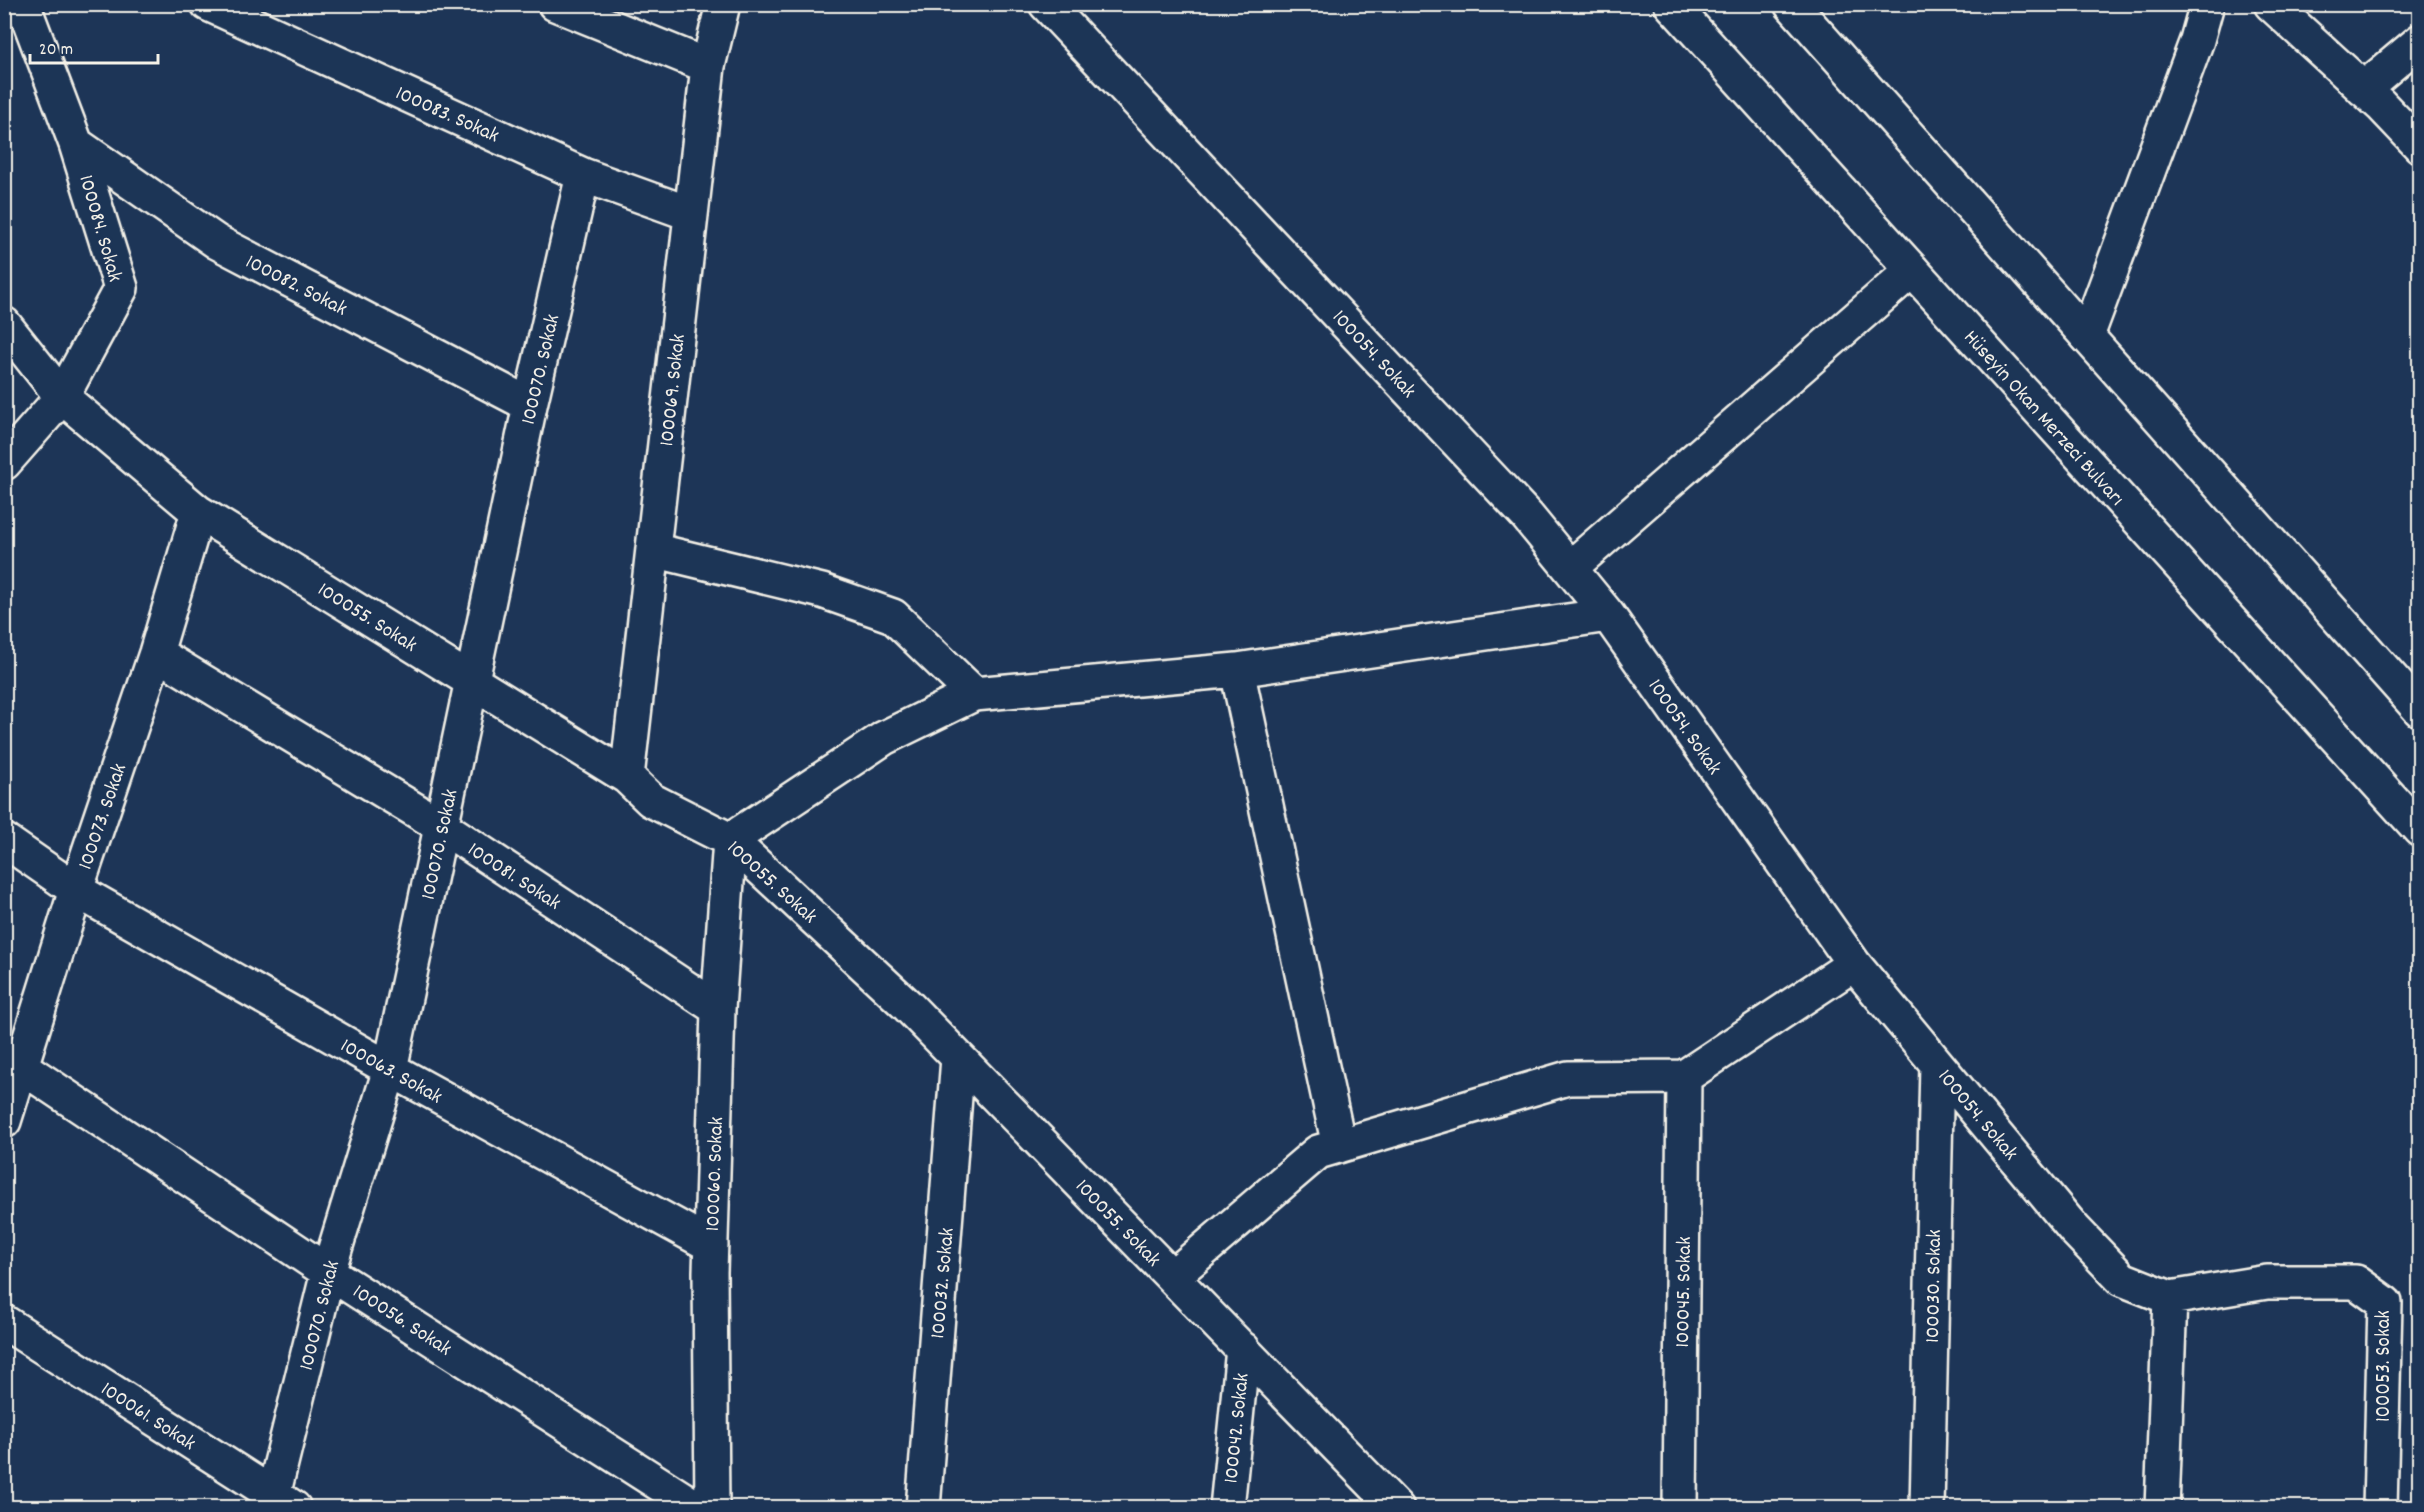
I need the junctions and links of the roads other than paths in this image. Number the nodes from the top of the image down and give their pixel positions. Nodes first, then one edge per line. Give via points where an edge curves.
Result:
1 (23, 4) edge
2 (208, 4) edge
3 (555, 4) edge
4 (723, 4) edge
5 (1046, 4) edge
6 (1671, 4) edge
7 (1791, 4) edge
8 (2207, 4) edge
9 (2271, 4) edge
10 (2420, 41) edge
11 (708, 66) junction
12 (2364, 89) junction
13 (76, 144) junction
14 (2420, 146) edge
15 (583, 175) junction
16 (691, 214) junction
17 (1912, 270) junction
18 (4, 324) edge
19 (2087, 336) junction
20 (62, 397) junction
21 (530, 405) junction
22 (4, 463) edge
23 (198, 512) junction
24 (653, 550) junction
25 (1570, 568) junction
26 (1608, 615) junction
27 (156, 653) junction
28 (1238, 670) junction
29 (472, 681) junction
30 (974, 694) junction
31 (2420, 710) edge
32 (627, 777) junction
33 (442, 827) junction
34 (2420, 830) edge
35 (4, 840) edge
36 (730, 840) junction
37 (76, 890) junction
38 (1854, 964) junction
39 (718, 1009) junction
40 (958, 1058) junction
41 (1938, 1064) junction
42 (22, 1066) junction
43 (390, 1069) junction
44 (1684, 1077) junction
45 (4, 1121) edge
46 (1339, 1146) junction
47 (711, 1245) junction
48 (328, 1272) junction
49 (1172, 1277) junction
50 (2170, 1298) junction
51 (4, 1322) edge
52 (1243, 1349) junction
53 (279, 1503) edge
54 (697, 1508) edge
55 (712, 1508) edge
56 (923, 1508) edge
57 (1227, 1508) edge
58 (1398, 1508) edge
59 (1680, 1508) edge
60 (1927, 1508) edge
61 (2162, 1508) edge
62 (2380, 1508) edge

1 - 13 street, 100084. Sokak
2 - 15 street, 100083. Sokak
3 - 11 street
4 - 11 street, 100069. Sokak
5 - 25 street, 100054. Sokak via 1527,516
6 - 17 street, Hüseyin Okan Merzeci Bulvarı
7 - 19 street
8 - 19 street
9 - 12 street
10 - 12 street
11 - 16 street, 100069. Sokak
12 - 14 street
13 - 20 street, 100084. Sokak via 122,288
13 - 21 street, 100082. Sokak via 218,242
15 - 16 street, 100083. Sokak
15 - 21 street, 100070. Sokak
16 - 24 street, 100069. Sokak
17 - 25 street
17 - 34 street, Hüseyin Okan Merzeci Bulvarı
18 - 20 street, 100055. Sokak
19 - 31 street
20 - 22 street, 100084. Sokak
20 - 23 street, 100055. Sokak
21 - 29 street, 100070. Sokak
23 - 27 street, 100073. Sokak
23 - 29 street, 100055. Sokak
24 - 30 street via 822,591 893,616
24 - 32 street, 100069. Sokak
25 - 26 street, 100054. Sokak
26 - 28 street
26 - 38 street, 100054. Sokak
27 - 33 street, 100081. Sokak
27 - 37 street, 100073. Sokak
28 - 30 street
28 - 46 street
29 - 32 street, 100055. Sokak
29 - 33 street, 100070. Sokak
30 - 36 street via 884,738
32 - 36 street, 100055. Sokak via 651,800
33 - 39 street, 100081. Sokak
33 - 43 street, 100070. Sokak
35 - 37 street, 100063. Sokak
36 - 39 street, 100060. Sokak
36 - 40 street, 100055. Sokak via 907,1005
37 - 42 street, 100073. Sokak
37 - 43 street, 100063. Sokak
38 - 41 street, 100054. Sokak
38 - 44 street
39 - 47 street, 100060. Sokak
40 - 49 street, 100055. Sokak
40 - 56 street, 100032. Sokak
41 - 50 street, 100054. Sokak via 2074,1229 2122,1280
41 - 60 street, 100030. Sokak
42 - 45 street, 100073. Sokak
42 - 48 street, 100056. Sokak
43 - 47 street, 100063. Sokak
43 - 48 street, 100070. Sokak
44 - 46 street via 1568,1078
44 - 59 street, 100045. Sokak
46 - 49 street via 1318,1152
47 - 55 street, 100060. Sokak
48 - 53 street, 100070. Sokak
48 - 54 street, 100056. Sokak
49 - 52 street, 100055. Sokak
50 - 61 street
50 - 62 street, 100053. Sokak via 2267,1282 2356,1282 2385,1303
51 - 53 street, 100061. Sokak
52 - 57 street, 100042. Sokak
52 - 58 street, 100055. Sokak

